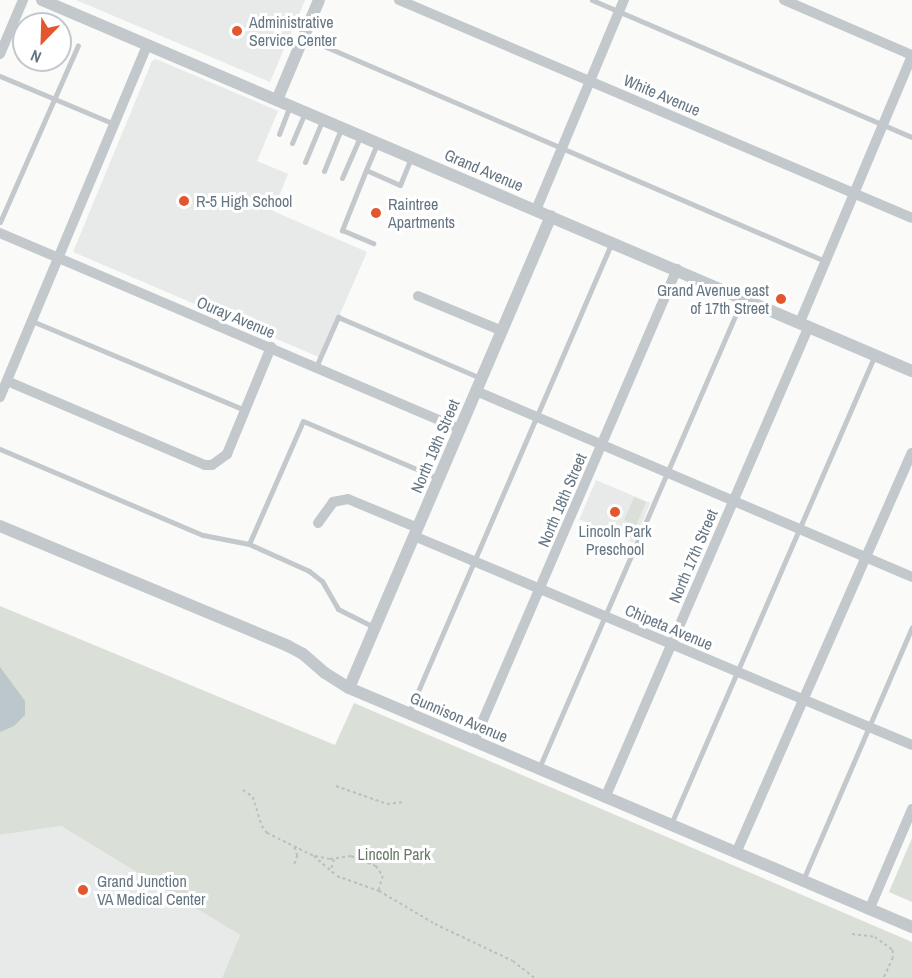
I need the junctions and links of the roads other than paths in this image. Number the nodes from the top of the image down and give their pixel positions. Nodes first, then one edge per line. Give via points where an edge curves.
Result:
1 (23, 0) edge
2 (42, 0) edge
3 (319, 0) edge
4 (399, 0) edge
5 (592, 0) edge
6 (624, 0) edge
7 (784, 0) edge
8 (619, 11) junction
9 (303, 37) junction
10 (78, 45) dead end
11 (147, 45) junction
12 (0, 54) edge
13 (912, 55) edge
14 (0, 76) edge
15 (590, 81) junction
16 (54, 99) junction
17 (277, 100) junction
18 (291, 105) junction
19 (306, 112) junction
20 (323, 119) junction
21 (114, 124) junction
22 (883, 124) junction
23 (342, 127) junction
24 (279, 134) dead end
25 (360, 135) junction
26 (912, 136) edge
27 (292, 143) dead end
28 (378, 143) junction
29 (561, 149) junction
30 (412, 157) junction
31 (305, 162) dead end
32 (366, 170) junction
33 (324, 171) dead end
34 (342, 178) dead end
35 (854, 193) junction
36 (536, 210) junction
37 (551, 216) junction
38 (912, 218) edge
39 (0, 222) edge
40 (0, 233) edge
41 (612, 242) junction
42 (374, 243) dead end
43 (58, 258) junction
44 (825, 261) junction
45 (677, 269) junction
46 (418, 296) dead end
47 (743, 298) junction
48 (32, 321) junction
49 (804, 324) junction
50 (502, 331) junction
51 (271, 348) junction
52 (875, 355) junction
53 (316, 367) junction
54 (912, 371) edge
55 (482, 378) junction
56 (7, 381) junction
57 (476, 391) junction
58 (0, 397) edge
59 (245, 410) junction
60 (536, 417) junction
61 (460, 429) junction
62 (602, 445) junction
63 (0, 449) edge
64 (911, 459) edge
65 (668, 473) junction
66 (439, 478) junction
67 (734, 501) junction
68 (318, 523) dead end
69 (0, 526) edge
70 (799, 528) junction
71 (416, 532) junction
72 (249, 544) junction
73 (867, 558) junction
74 (475, 562) junction
75 (912, 577) edge
76 (540, 589) junction
77 (606, 616) junction
78 (375, 627) junction
79 (912, 627) edge
80 (672, 644) junction
81 (737, 672) junction
82 (349, 688) junction
83 (803, 700) junction
84 (409, 714) junction
85 (869, 727) junction
86 (474, 741) junction
87 (912, 745) edge
88 (538, 769) junction
89 (605, 798) junction
90 (912, 809) edge
91 (671, 826) junction
92 (736, 853) junction
93 (802, 881) junction
94 (868, 910) junction
95 (912, 927) edge

1 - 12 street
2 - 11 street, Grand Avenue
3 - 9 street
4 - 15 street, White Avenue
5 - 8 lane
6 - 8 street
7 - 13 street
8 - 15 street
8 - 22 lane
9 - 17 street
9 - 29 lane
10 - 16 lane
11 - 17 street, Grand Avenue
11 - 21 street
13 - 22 street, North 17th Street
14 - 16 lane
15 - 29 street
15 - 35 street, White Avenue
16 - 21 lane
16 - 39 lane
17 - 18 street, Grand Avenue
18 - 19 street, Grand Avenue
18 - 24 lane
19 - 20 street, Grand Avenue
19 - 27 lane
20 - 23 street, Grand Avenue
20 - 31 lane
21 - 43 street
22 - 26 lane
22 - 35 street, North 17th Street
23 - 25 street, Grand Avenue
23 - 33 lane
25 - 28 street, Grand Avenue
25 - 34 lane
28 - 30 street, Grand Avenue
28 - 32 lane
29 - 36 street
29 - 44 lane
30 - 32 lane via 400,184
30 - 36 street, Grand Avenue
32 - 42 lane via 342,230
35 - 38 street, White Avenue
35 - 44 street, North 17th Street
36 - 37 street, Grand Avenue
37 - 41 street, Grand Avenue
37 - 50 street, North 19th Street
40 - 43 street, Ouray Avenue
41 - 45 street, Grand Avenue
41 - 60 lane
43 - 48 street
43 - 51 street, Ouray Avenue
44 - 49 street, North 17th Street
45 - 47 street, Grand Avenue
45 - 62 street, North 18th Street
46 - 50 street
47 - 49 street, Grand Avenue
47 - 65 lane
48 - 56 street
48 - 59 lane
49 - 52 street, Grand Avenue
49 - 67 street, North 17th Street
50 - 55 street, North 19th Street
51 - 53 street, Ouray Avenue
51 - 59 street
52 - 54 street, Grand Avenue
52 - 70 lane
53 - 55 lane via 338,317
53 - 61 street, Ouray Avenue
55 - 57 street, North 19th Street
56 - 58 street
56 - 59 street via 205,465 217,463 226,454
57 - 60 street
57 - 61 street, North 19th Street
60 - 62 street
60 - 74 lane
61 - 66 street, North 19th Street
62 - 65 street
62 - 76 street, North 18th Street
63 - 72 lane via 203,535
64 - 73 street
65 - 67 street
65 - 77 lane
66 - 71 street, North 19th Street
66 - 72 lane via 303,421
67 - 70 street
67 - 80 street, North 17th Street
68 - 71 street, Chipeta Avenue via 333,502 348,499
69 - 82 street, Gunnison Avenue via 288,646
70 - 73 street
70 - 81 lane
71 - 74 street, Chipeta Avenue
71 - 78 street, North 19th Street
72 - 78 lane via 309,571 322,581 338,609
73 - 75 street
73 - 83 street via 856,575
74 - 76 street, Chipeta Avenue
74 - 84 lane
76 - 77 street, Chipeta Avenue
76 - 86 street, North 18th Street
77 - 80 street, Chipeta Avenue
77 - 88 lane
78 - 82 street, North 19th Street
79 - 85 lane
80 - 81 street, Chipeta Avenue
80 - 89 street, North 17th Street
81 - 83 street, Chipeta Avenue
81 - 91 lane
82 - 84 street, Gunnison Avenue
83 - 85 street, Chipeta Avenue
83 - 92 street
84 - 86 street, Gunnison Avenue
85 - 87 street, Chipeta Avenue
85 - 93 lane
86 - 88 street, Gunnison Avenue
88 - 89 street, Gunnison Avenue
89 - 91 street, Gunnison Avenue
90 - 94 street
91 - 92 street, Gunnison Avenue
92 - 93 street, Gunnison Avenue
93 - 94 street, Gunnison Avenue
94 - 95 street, Gunnison Avenue

